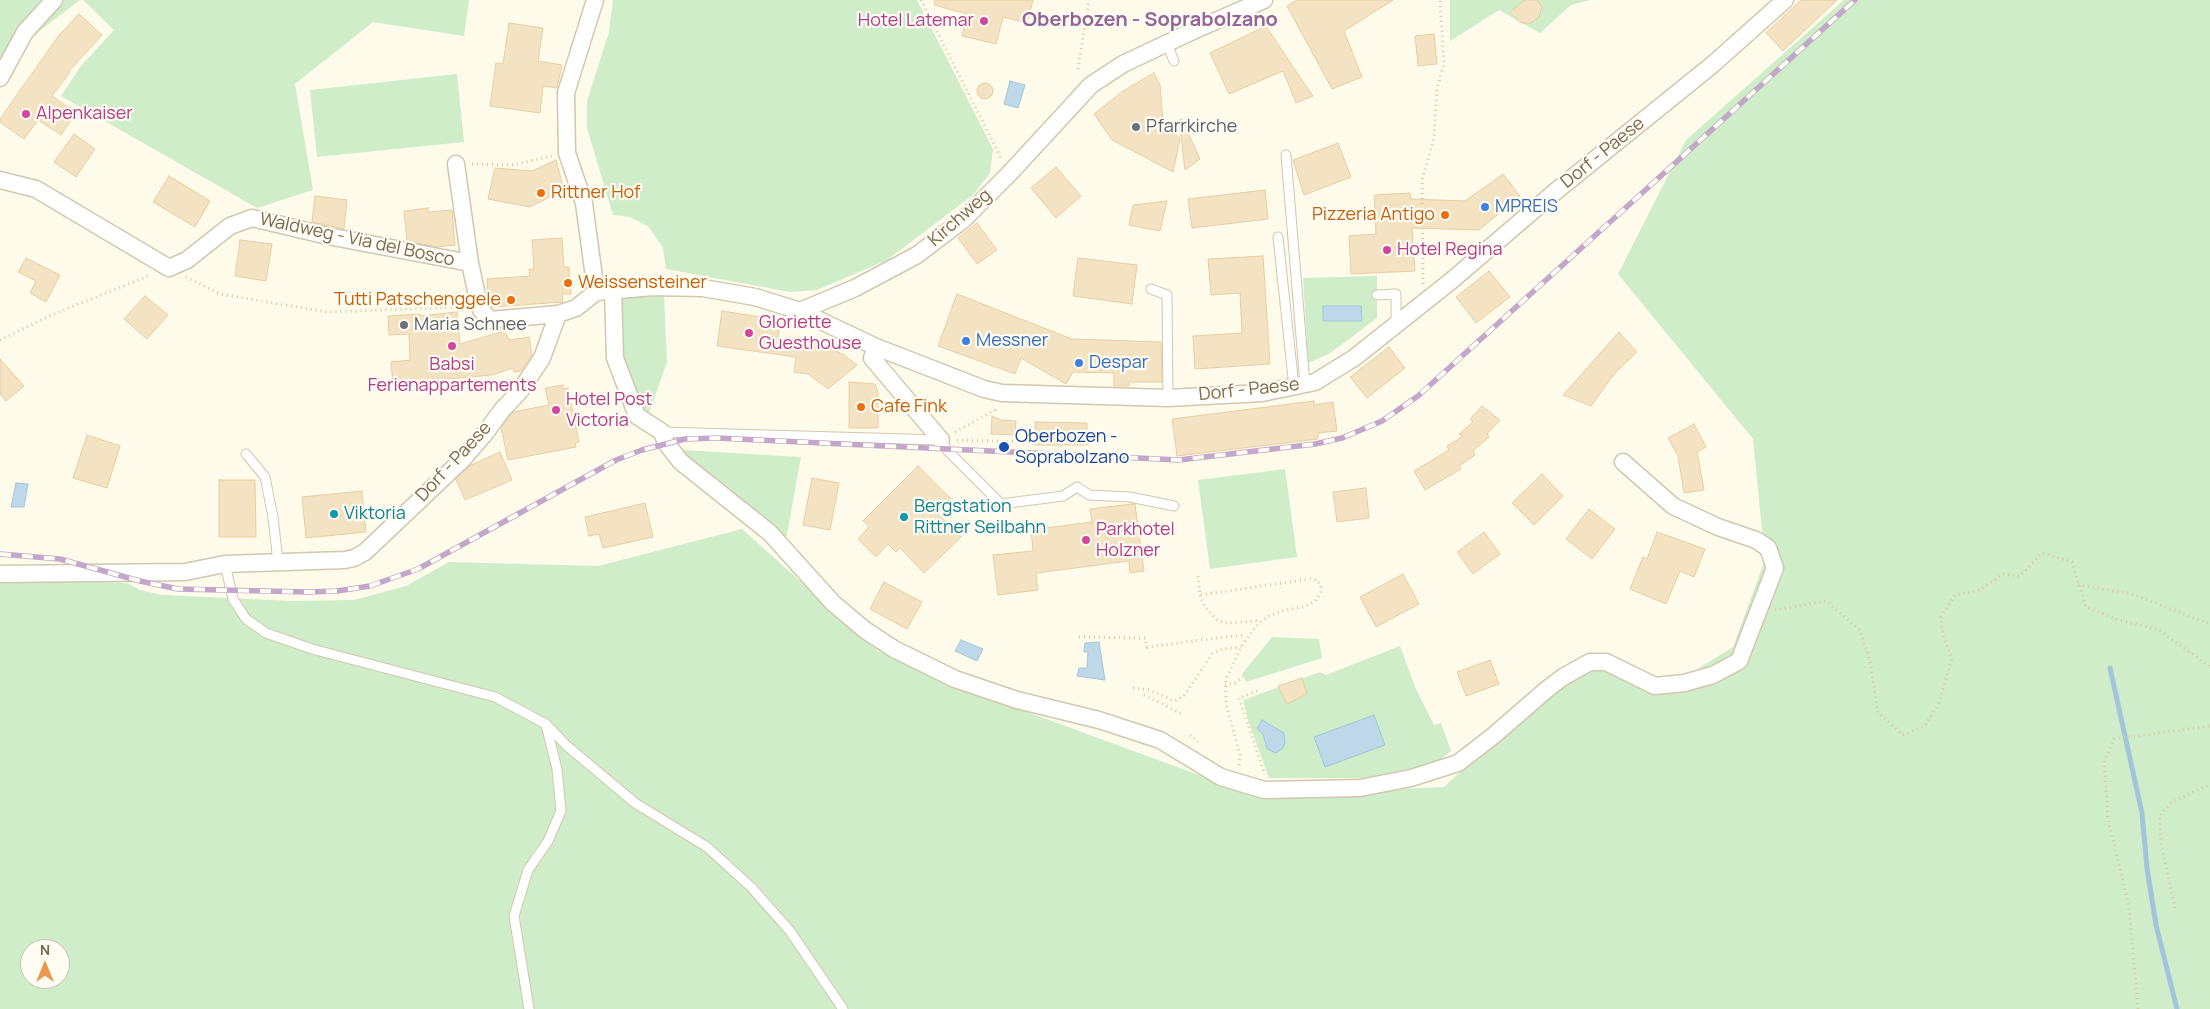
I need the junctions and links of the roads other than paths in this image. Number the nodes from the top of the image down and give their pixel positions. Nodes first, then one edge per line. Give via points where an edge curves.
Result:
1 (54, 0) edge
2 (595, 0) edge
3 (1264, 0) edge
4 (1785, 0) edge
5 (1167, 44) junction
6 (1174, 61) dead end
7 (0, 78) edge
8 (1286, 155) dead end
9 (456, 164) road end
10 (0, 180) edge
11 (1278, 237) dead end
12 (470, 263) junction
13 (1151, 289) dead end
14 (613, 290) junction
15 (596, 292) junction
16 (1377, 295) dead end
17 (800, 311) junction
18 (558, 314) junction
19 (1396, 324) junction
20 (876, 347) junction
21 (1299, 386) junction
22 (1168, 398) junction
23 (662, 432) junction
24 (941, 440) junction
25 (246, 454) dead end
26 (1623, 462) dead end
27 (1174, 506) dead end
28 (278, 562) junction
29 (224, 564) junction
30 (0, 574) edge
31 (546, 724) junction
32 (529, 1009) edge
33 (843, 1009) edge

1 - 7 street via 24,32
2 - 15 street via 566,94 567,153 584,203
3 - 5 street, Kirchweg
4 - 19 street, Dorf - Paese via 1712,65
5 - 6 lane
5 - 17 street, Kirchweg via 1123,64 1090,85 963,220 917,255 855,288
8 - 21 lane
9 - 12 street
10 - 12 street, Waldweg - Via del Bosco via 36,189 169,268 187,260 230,226 252,218
11 - 21 lane
12 - 18 street via 481,310 490,320
13 - 22 lane via 1167,295
14 - 15 street, Dorf - Paese
14 - 17 street, Dorf - Paese via 703,288 754,297
14 - 23 street via 615,358 637,416
15 - 18 street via 576,308
16 - 19 lane via 1396,294
17 - 20 street, Dorf - Paese
18 - 28 street, Dorf - Paese via 542,358 520,391 462,460 365,552 345,560
19 - 21 street, Dorf - Paese via 1354,358 1315,382
20 - 22 street, Dorf - Paese via 1002,393
20 - 24 street via 872,358
21 - 22 street, Dorf - Paese via 1262,393
23 - 24 lane
23 - 26 street via 666,443 681,462 770,533 833,603 894,650 955,679 1017,700 1099,720 1160,740 1221,777 1270,790 1360,788 1411,778 1458,763 1546,690 1590,662 1606,662 1655,686 1713,675 1739,661 1775,568 1768,548 1673,506
24 - 27 lane via 1001,504 1063,496 1077,488 1088,495 1130,497
25 - 28 lane via 265,477
28 - 29 street, Dorf - Paese
29 - 30 street, Dorf - Paese via 185,572
29 - 31 lane via 233,599 246,619 266,633 312,649 495,697
31 - 32 lane via 557,768 561,811 548,841 528,870 514,916
31 - 33 lane via 567,746 635,803 707,847 751,887 790,931

